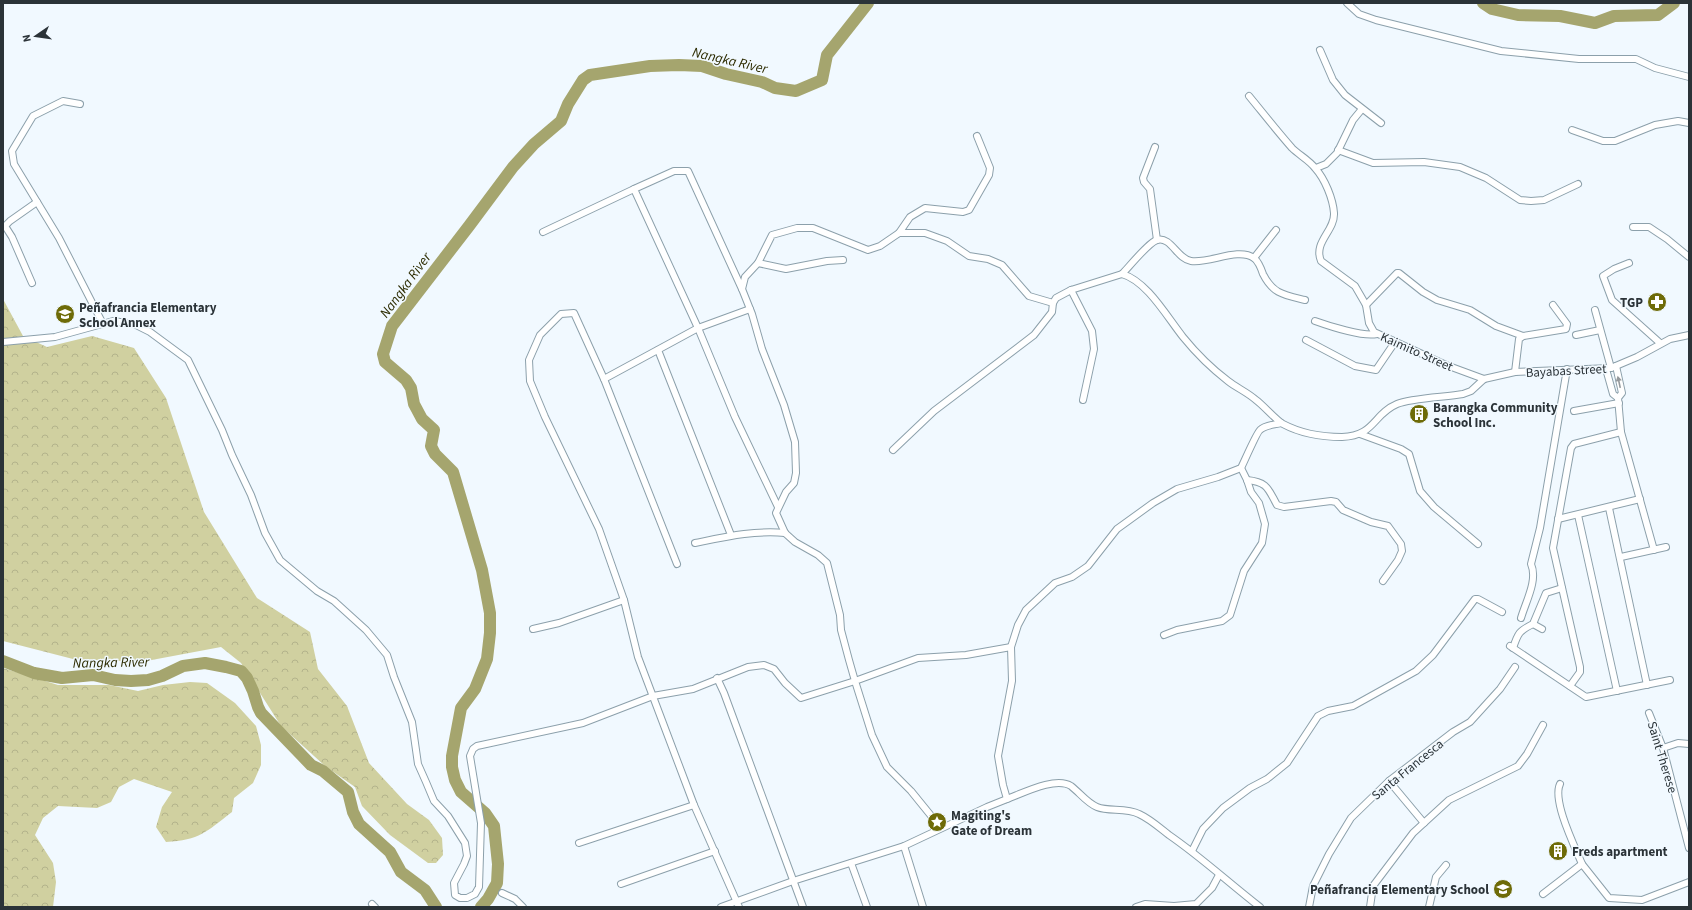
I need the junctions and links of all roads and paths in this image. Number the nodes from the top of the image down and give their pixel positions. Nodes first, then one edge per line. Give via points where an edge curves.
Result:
1 (1347, 3) edge
2 (1320, 50) dead end
3 (1689, 77) edge
4 (1249, 96) dead end
5 (80, 104) dead end
6 (1362, 109) junction
7 (1381, 123) dead end
8 (1689, 123) edge
9 (1572, 130) dead end
10 (977, 136) dead end
11 (1155, 147) dead end
12 (1338, 150) junction
13 (1316, 168) junction
14 (1578, 184) dead end
15 (634, 189) junction
16 (37, 202) junction
17 (1633, 227) dead end
18 (1276, 230) dead end
19 (542, 232) dead end
20 (899, 233) junction
21 (1157, 240) junction
22 (1689, 257) edge
23 (1254, 258) junction
24 (843, 260) dead end
25 (758, 263) junction
26 (1629, 263) dead end
27 (1122, 274) junction
28 (32, 283) dead end
29 (742, 289) junction
30 (1071, 290) junction
31 (1305, 300) dead end
32 (1053, 303) junction
33 (1366, 305) junction
34 (1553, 305) dead end
35 (750, 309) junction
36 (1595, 310) dead end
37 (1315, 321) dead end
38 (103, 324) junction
39 (698, 328) junction
40 (1600, 330) junction
41 (1377, 334) junction
42 (1576, 335) dead end
43 (1689, 335) edge
44 (1523, 336) junction
45 (1306, 340) dead end
46 (3, 342) edge
47 (1395, 342) junction
48 (1660, 343) junction
49 (658, 350) junction
50 (1611, 368) junction
51 (1566, 370) junction
52 (1515, 372) junction
53 (604, 379) junction
54 (1484, 379) junction
55 (1083, 400) dead end
56 (1618, 401) junction
57 (1574, 411) dead end
58 (1281, 423) junction
59 (1621, 432) junction
60 (1360, 434) junction
61 (894, 450) dead end
62 (1241, 468) junction
63 (1247, 480) junction
64 (1640, 499) junction
65 (778, 507) junction
66 (1609, 508) junction
67 (1578, 515) junction
68 (1558, 520) junction
69 (785, 533) junction
70 (731, 535) junction
71 (695, 543) dead end
72 (1478, 544) dead end
73 (1666, 547) dead end
74 (1654, 550) junction
75 (1621, 558) junction
76 (677, 564) dead end
77 (1383, 581) dead end
78 (1562, 588) junction
79 (624, 600) junction
80 (1502, 612) dead end
81 (1521, 618) dead end
82 (1533, 624) junction
83 (533, 629) dead end
84 (1542, 629) dead end
85 (1164, 635) dead end
86 (1011, 647) junction
87 (1515, 667) dead end
88 (717, 678) junction
89 (1670, 680) dead end
90 (855, 681) junction
91 (1648, 685) junction
92 (1570, 686) junction
93 (1617, 691) junction
94 (653, 696) junction
95 (1649, 713) dead end
96 (1543, 725) dead end
97 (1689, 744) edge
98 (1663, 748) junction
99 (1389, 781) junction
100 (1560, 784) dead end
101 (1008, 799) junction
102 (694, 805) junction
103 (1424, 823) junction
104 (941, 828) junction
105 (579, 843) dead end
106 (904, 846) junction
107 (1689, 848) edge
108 (715, 851) junction
109 (1192, 851) junction
110 (851, 863) junction
111 (1582, 864) junction
112 (1446, 865) dead end
113 (1219, 875) junction
114 (793, 881) junction
115 (1689, 882) edge
116 (621, 884) dead end
117 (502, 893) dead end
118 (1543, 894) dead end
119 (738, 904) edge
120 (1178, 906) edge
121 (523, 907) edge
122 (721, 907) edge
123 (803, 907) edge
124 (867, 907) edge
125 (923, 907) edge
126 (1136, 907) edge
127 (1260, 907) edge
128 (1309, 907) edge
129 (1370, 907) edge
130 (1429, 907) edge

1 - 3 street via 1359,14 1376,20 1502,51 1580,59 1636,59 1655,68
2 - 6 street via 1333,80 1345,95
4 - 13 street via 1293,149
5 - 16 street via 63,101 33,116 12,151 14,164
6 - 7 street
6 - 12 street via 1352,120
8 - 9 street via 1678,121 1655,125 1616,141 1603,141
10 - 20 street via 990,168 989,175 969,210 963,212 925,208 910,217
11 - 21 street via 1143,178 1150,189
12 - 13 street via 1326,164
12 - 14 street via 1373,163 1424,162 1460,167 1486,178 1520,200 1544,200
13 - 33 street, Kaimito Street via 1333,204 1334,215 1319,248 1321,261 1355,286
15 - 19 street
15 - 29 street via 674,171 688,171
15 - 39 street
16 - 28 street via 5,226
16 - 38 street via 59,238
17 - 22 street via 1649,227
18 - 23 street
20 - 25 street via 880,246 868,250 813,228 797,228 772,235
20 - 32 street via 925,233 947,240 968,256 1002,264 1029,296
21 - 23 street via 1167,241 1180,256 1192,261 1229,255
21 - 27 street via 1152,242
23 - 31 street via 1273,289
24 - 25 street via 786,269
25 - 29 street via 745,277
26 - 48 street via 1603,276 1612,300
27 - 30 street
27 - 58 street via 1142,287 1155,300 1195,352 1213,369 1251,395
29 - 35 street
30 - 32 street via 1056,298
30 - 55 street via 1092,331 1094,343
32 - 61 street via 1052,312 1034,335 934,411
33 - 41 street, Kaimito Street via 1369,323
33 - 44 street via 1399,273 1422,292 1437,300 1470,310 1496,326
34 - 44 street via 1566,324 1566,330
35 - 39 street
35 - 65 street via 795,442 794,483
36 - 40 street
37 - 41 street via 1352,331
38 - 46 street via 55,337
38 - 94 street via 113,321 134,324 150,332 188,360 251,495 265,533 280,560 338,605 366,630 387,655 412,722 418,764 434,801 448,816 465,843 467,856 454,883 455,895 467,898 475,894 479,887 481,823 470,756 473,750 477,746 584,723
39 - 49 street
39 - 65 street via 735,417
40 - 42 street
40 - 50 street
41 - 47 street, Kaimito Street
43 - 48 street, Bayabas Street
44 - 52 street via 1517,344
45 - 47 street via 1355,366 1374,370
47 - 54 street, Kaimito Street
48 - 50 street, Bayabas Street
49 - 53 street
49 - 70 street
50 - 51 street, Bayabas Street
50 - 56 street via 1613,394
56 -> 50 street via 1622,393
51 - 52 street, Bayabas Street
51 - 81 street via 1540,528 1531,564 1534,569 1533,578
52 - 54 street, Bayabas Street
53 - 76 street
53 - 79 street via 574,313 561,314 540,335 529,360 530,381 599,529
54 - 60 street via 1471,391 1463,394 1397,404
56 - 57 street
56 - 59 street
58 - 60 street via 1298,431 1315,434 1342,437
58 - 62 street via 1266,426 1258,431
59 - 64 street
59 - 68 street via 1574,444 1571,448
60 - 72 street via 1409,454 1420,491 1434,507
62 - 63 street
62 - 86 street via 1177,489 1117,529 1088,566 1072,577 1054,583 1026,610
63 - 77 street via 1264,484 1277,506 1331,500 1343,510 1388,526 1401,544 1402,551
63 - 85 street via 1251,492 1259,503 1265,524 1262,543 1244,571 1230,615 1222,621
64 - 66 street
64 - 74 street
65 - 69 street via 776,513
66 - 67 street
66 - 75 street
67 - 68 street
67 - 93 street
68 - 78 street via 1553,548
69 - 70 street via 755,532
69 - 90 street via 826,563
70 - 71 street
73 - 74 street
74 - 75 street
75 - 91 street
78 - 82 street via 1546,593
78 - 92 street via 1580,667 1580,672
79 - 83 street via 559,623
79 - 94 street via 638,657
80 - 109 street via 1475,599 1433,655 1416,671 1353,706 1328,711 1318,716 1286,763 1223,808 1203,829
82 - 84 street
82 - 92 street via 1521,630 1512,647
86 - 90 street via 966,655 918,658
86 - 101 street via 1012,681 998,756
87 - 99 street, Santa Francesca via 1500,689 1470,722
88 - 90 street via 748,667 764,665 774,669 801,698
88 - 94 street via 693,688
88 - 114 street
89 - 91 street
90 - 104 street via 872,735 887,767 911,791
91 - 93 street
92 - 93 street via 1586,697
94 - 102 street
95 - 98 street, Saint Therese
96 - 103 street via 1518,766 1449,800
97 - 98 street via 1678,743
98 - 107 street, Saint Therese
99 - 103 street
99 - 128 street, Santa Francesca via 1351,818 1313,886
100 - 111 street via 1559,800 1564,820
101 - 104 street
101 - 109 street via 1035,788 1064,783 1099,808 1138,813
102 - 105 street
102 - 108 street
103 - 129 street via 1413,833 1373,886
104 - 106 street
106 - 110 street
106 - 125 street
108 - 116 street
108 - 119 street
109 - 113 street
110 - 114 street
110 - 124 street
111 - 115 street via 1609,898 1642,900
111 - 118 street
112 - 130 street via 1438,874 1433,886
113 - 120 street via 1212,888 1196,904
113 - 127 street
114 - 119 street
114 - 123 street
117 - 121 street via 515,899
119 - 122 street
120 - 126 street via 1146,904

